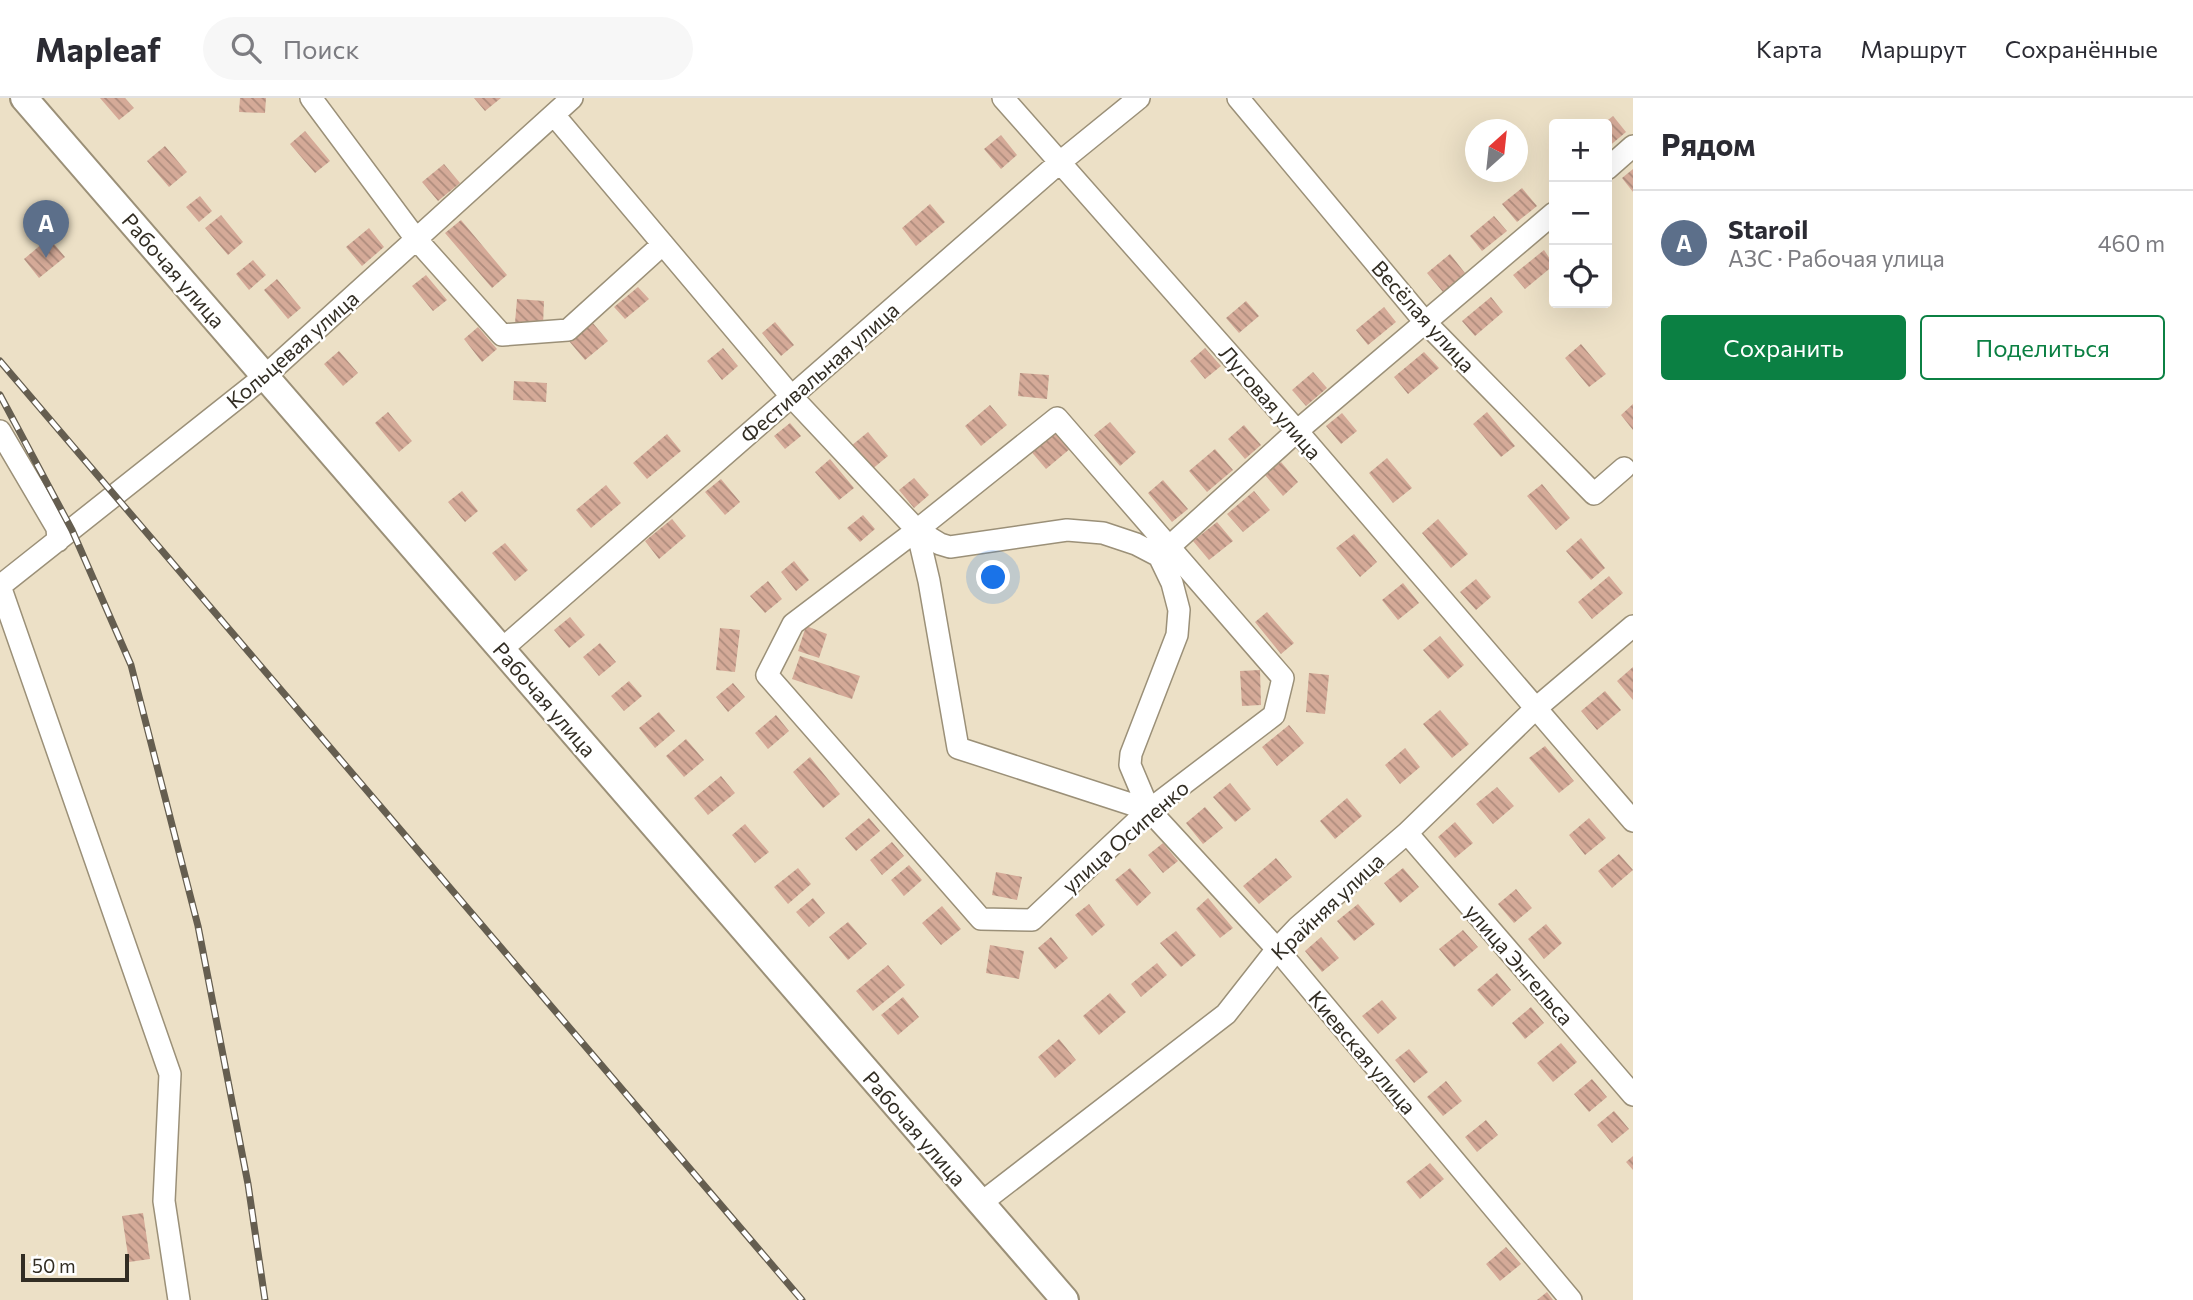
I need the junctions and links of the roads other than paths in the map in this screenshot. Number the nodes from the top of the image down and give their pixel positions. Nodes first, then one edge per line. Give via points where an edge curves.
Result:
1 (311, 98) edge
2 (572, 98) edge
3 (1003, 98) edge
4 (1139, 98) edge
5 (1238, 98) edge
6 (28, 99) edge
7 (554, 115) junction
8 (1633, 146) edge
9 (1059, 163) junction
10 (1612, 165) edge
11 (1549, 217) edge
12 (416, 239) junction
13 (663, 244) junction
14 (1425, 322) junction
15 (265, 376) junction
16 (791, 396) junction
17 (0, 430) edge
18 (1297, 431) junction
19 (1624, 468) dead end
20 (916, 530) junction
21 (58, 541) junction
22 (1164, 552) junction
23 (0, 586) edge
24 (1633, 626) edge
25 (502, 649) junction
26 (1535, 709) junction
27 (1149, 810) junction
28 (1633, 821) edge
29 (1408, 833) junction
30 (1277, 949) junction
31 (1633, 1095) edge
32 (981, 1203) junction
33 (178, 1300) edge
34 (1065, 1300) edge
35 (1571, 1300) edge

1 - 12 street
2 - 7 street, Кольцевая улица
3 - 9 street, Луговая улица
4 - 9 street, Фестивальная улица
5 - 14 street, Весёлая улица
6 - 15 main road, Рабочая улица
7 - 12 street, Кольцевая улица
7 - 13 street
8 - 10 street
9 - 16 street, Фестивальная улица
9 - 18 street, Луговая улица
11 - 14 street
12 - 13 street via 502,335 568,330
12 - 15 street, Кольцевая улица
13 - 16 street
14 - 18 street
14 - 19 street, Весёлая улица via 1594,494
15 - 21 street, Кольцевая улица
15 - 25 main road, Рабочая улица
16 - 20 street
16 - 25 street, Фестивальная улица
17 - 21 street via 57,528
18 - 22 street
18 - 26 street, Луговая улица
20 - 22 street via 950,547 1067,530 1103,533
20 - 22 street, улица Осипенко via 1058,418
20 - 27 street via 958,748
20 - 27 street, улица Осипенко via 793,624 767,675 981,919 1032,920
21 - 23 street, Кольцевая улица
22 - 27 street via 1179,610 1177,635 1130,765
22 - 27 street, улица Осипенко via 1283,678 1274,715
23 - 33 street via 170,1074 164,1201
24 - 26 street, Крайняя улица
25 - 32 main road, Рабочая улица
26 - 28 street, Луговая улица
26 - 29 street, Крайняя улица
27 - 30 street, Киевская улица
29 - 30 street, Крайняя улица
29 - 31 street, улица Энгельса
30 - 32 street, Крайняя улица via 1226,1014
30 - 35 street, Киевская улица
32 - 34 main road, Рабочая улица

